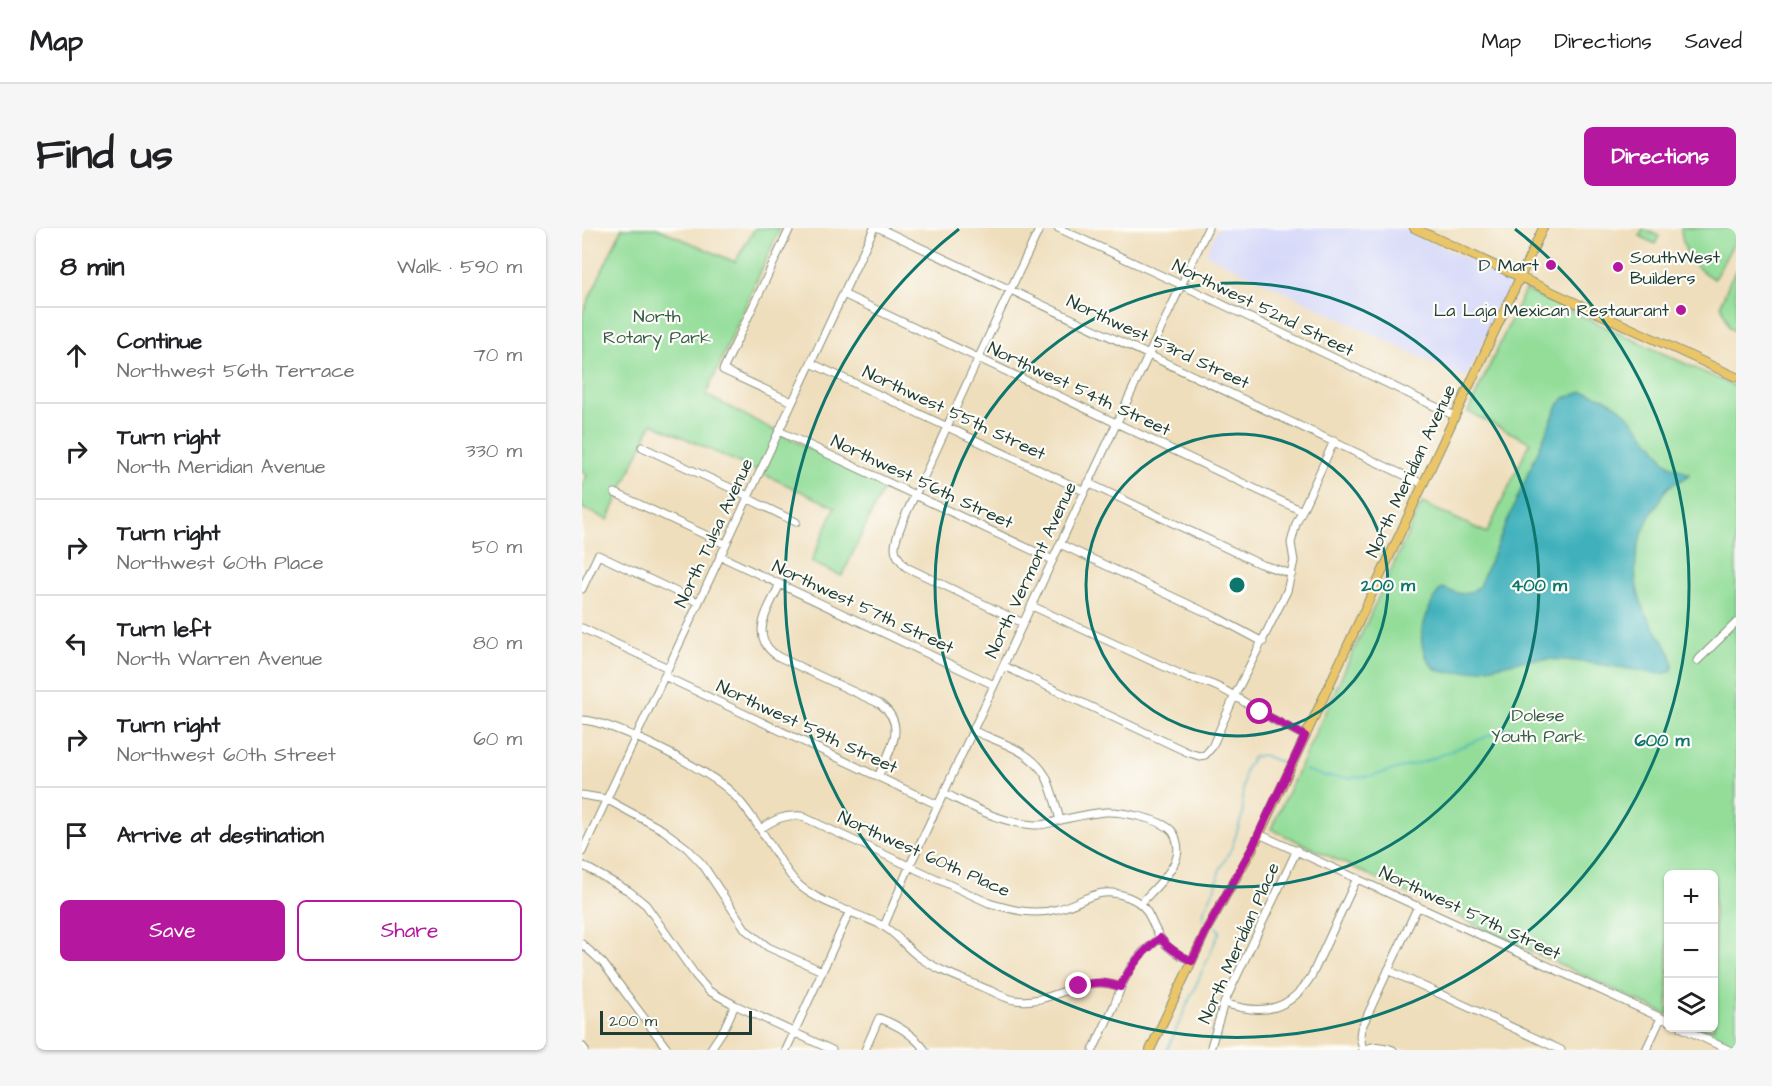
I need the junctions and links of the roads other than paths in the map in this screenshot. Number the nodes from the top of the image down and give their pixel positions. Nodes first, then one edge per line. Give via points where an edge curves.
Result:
1 (790, 228) edge
2 (874, 228) edge
3 (879, 228) edge
4 (1040, 228) edge
5 (1058, 228) edge
6 (1208, 228) edge
7 (1414, 228) edge
8 (1543, 228) edge
9 (1520, 277) junction
10 (1182, 285) junction
11 (1010, 289) junction
12 (843, 294) junction
13 (1149, 354) junction
14 (979, 358) junction
15 (811, 363) junction
16 (1736, 377) edge
17 (792, 402) junction
18 (1455, 416) junction
19 (1117, 423) junction
20 (947, 427) junction
21 (779, 431) junction
22 (1334, 441) junction
23 (642, 447) dead end
24 (1088, 483) junction
25 (1423, 484) junction
26 (1084, 491) junction
27 (615, 493) dead end
28 (915, 496) junction
29 (747, 497) junction
30 (1302, 511) junction
31 (796, 522) dead end
32 (725, 544) junction
33 (1060, 544) junction
34 (720, 556) junction
35 (1053, 560) junction
36 (1292, 574) junction
37 (780, 584) junction
38 (582, 589) edge
39 (698, 602) junction
40 (1032, 606) junction
41 (1023, 623) junction
42 (1736, 623) edge
43 (582, 628) edge
44 (1263, 642) junction
45 (1697, 661) dead end
46 (1004, 666) junction
47 (668, 668) junction
48 (663, 676) junction
49 (994, 685) junction
50 (1235, 695) junction
51 (582, 720) edge
52 (974, 731) junction
53 (1305, 736) junction
54 (635, 737) junction
55 (878, 777) junction
56 (944, 793) junction
57 (582, 795) edge
58 (606, 800) junction
59 (938, 805) junction
60 (1060, 820) junction
61 (760, 829) junction
62 (1259, 834) junction
63 (1297, 850) junction
64 (582, 852) edge
65 (582, 865) edge
66 (910, 865) junction
67 (1358, 878) junction
68 (1141, 903) junction
69 (1418, 906) junction
70 (850, 911) junction
71 (884, 926) junction
72 (1160, 938) junction
73 (582, 944) edge
74 (1192, 961) junction
75 (1388, 970) junction
76 (822, 971) junction
77 (1120, 987) junction
78 (1224, 1003) junction
79 (735, 1005) junction
80 (1664, 1019) edge
81 (1664, 1021) edge
82 (794, 1032) junction
83 (1690, 1032) edge
84 (582, 1046) edge
85 (585, 1050) edge
86 (668, 1050) edge
87 (710, 1050) edge
88 (786, 1050) edge
89 (832, 1050) edge
90 (865, 1050) edge
91 (925, 1050) edge
92 (1093, 1050) edge
93 (1150, 1050) edge
94 (1210, 1050) edge
95 (1363, 1050) edge
96 (1393, 1050) edge
97 (1561, 1050) edge
98 (1646, 1050) edge
99 (1727, 1050) edge

1 - 17 street via 723,370
2 - 12 street, North Tulsa Avenue
3 - 11 street, Northwest 53rd Street
4 - 11 street
5 - 10 street, Northwest 52nd Street
6 - 10 street, North Vermont Avenue
7 - 9 main road
8 - 9 main road, North Meridian Avenue
9 - 16 main road
9 - 18 main road, North Meridian Avenue
10 - 13 street, North Vermont Avenue
10 - 18 street, Northwest 52nd Street
11 - 13 street, Northwest 53rd Street
11 - 14 street
12 - 14 street, Northwest 54th Street
12 - 15 street, North Tulsa Avenue
13 - 19 street, North Vermont Avenue
13 - 22 street, Northwest 53rd Street
14 - 19 street, Northwest 54th Street
14 - 20 street
15 - 17 street, North Tulsa Avenue
15 - 20 street, Northwest 55th Street
17 - 21 street, North Tulsa Avenue
18 - 25 main road, North Meridian Avenue
19 - 24 street, North Vermont Avenue
19 - 30 street, Northwest 54th Street
20 - 26 street, Northwest 55th Street
20 - 28 street
21 - 28 street, Northwest 56th Street
21 - 29 street, North Tulsa Avenue
22 - 25 street, Northwest 53rd Street
22 - 30 street
23 - 29 street
24 - 26 street, North Vermont Avenue
24 - 36 street via 1260,564
25 - 53 main road, North Meridian Avenue
26 - 33 street, North Vermont Avenue
27 - 32 street
28 - 35 street, Northwest 56th Street
28 - 41 street via 898,533 898,558 921,576
29 - 31 street
29 - 32 street, North Tulsa Avenue
30 - 36 street via 1291,543
32 - 34 street, North Tulsa Avenue
33 - 35 street, North Vermont Avenue
33 - 44 street
34 - 37 street, Northwest 57th Street
34 - 39 street, North Tulsa Avenue
35 - 40 street, North Vermont Avenue
36 - 44 street
37 - 49 street, Northwest 57th Street
37 - 55 street via 763,622 764,642 779,657 888,710 894,719 895,738
38 - 39 street via 598,555
39 - 47 street, North Tulsa Avenue
40 - 41 street, North Vermont Avenue
40 - 50 street via 1179,674
41 - 46 street, North Vermont Avenue
42 - 45 street
43 - 47 street
44 - 50 street
46 - 49 street, North Vermont Avenue
46 - 50 street via 1199,756 1212,747
47 - 48 street, North Tulsa Avenue
48 - 54 street, North Tulsa Avenue
48 - 55 street, Northwest 59th Street
49 - 52 street, North Vermont Avenue
50 - 53 street
51 - 54 street
52 - 56 street, North Vermont Avenue
52 - 60 street via 1032,760 1045,776
53 - 62 main road, North Meridian Avenue
54 - 58 street, North Tulsa Avenue
54 - 61 street via 712,776 732,793
55 - 59 street, Northwest 59th Street
56 - 59 street, North Vermont Avenue
56 - 60 street via 999,819 1023,825
57 - 58 street
58 - 64 street, North Tulsa Avenue
58 - 76 street via 663,830 687,848 703,865 746,930 759,941
59 - 66 street, North Vermont Avenue
60 - 68 street via 1122,813 1172,831 1178,845 1177,857
61 - 66 street, Northwest 60th Place via 781,816 801,816
61 - 70 street via 799,885
62 - 63 street, Northwest 57th Street
62 - 74 main road, North Meridian Avenue
63 - 67 street, Northwest 57th Street
63 - 78 street, North Meridian Place
65 - 79 street via 646,905 709,991
66 - 68 street, Northwest 60th Place via 989,903 1019,912 1059,909 1093,894 1112,893
66 - 71 street, North Vermont Avenue
67 - 69 street, Northwest 57th Street
67 - 78 street via 1304,989 1288,1002 1261,1011
68 - 72 street
69 - 75 street
69 - 80 street, Northwest 57th Street
70 - 71 street
70 - 76 street
71 - 77 street via 918,957 1014,1000 1044,999 1096,982
72 - 74 street
72 - 77 street via 1142,953
73 - 86 street via 603,963
74 - 93 main road, North Meridian Avenue
75 - 95 street via 1361,1029
75 - 97 street
76 - 82 street
77 - 92 street
78 - 94 street, North Meridian Place
79 - 82 street
79 - 87 street
81 - 98 street
82 - 88 street
82 - 89 street
83 - 99 street
84 - 85 street
90 - 91 street via 879,1018 905,1030
95 - 96 street via 1372,1046

